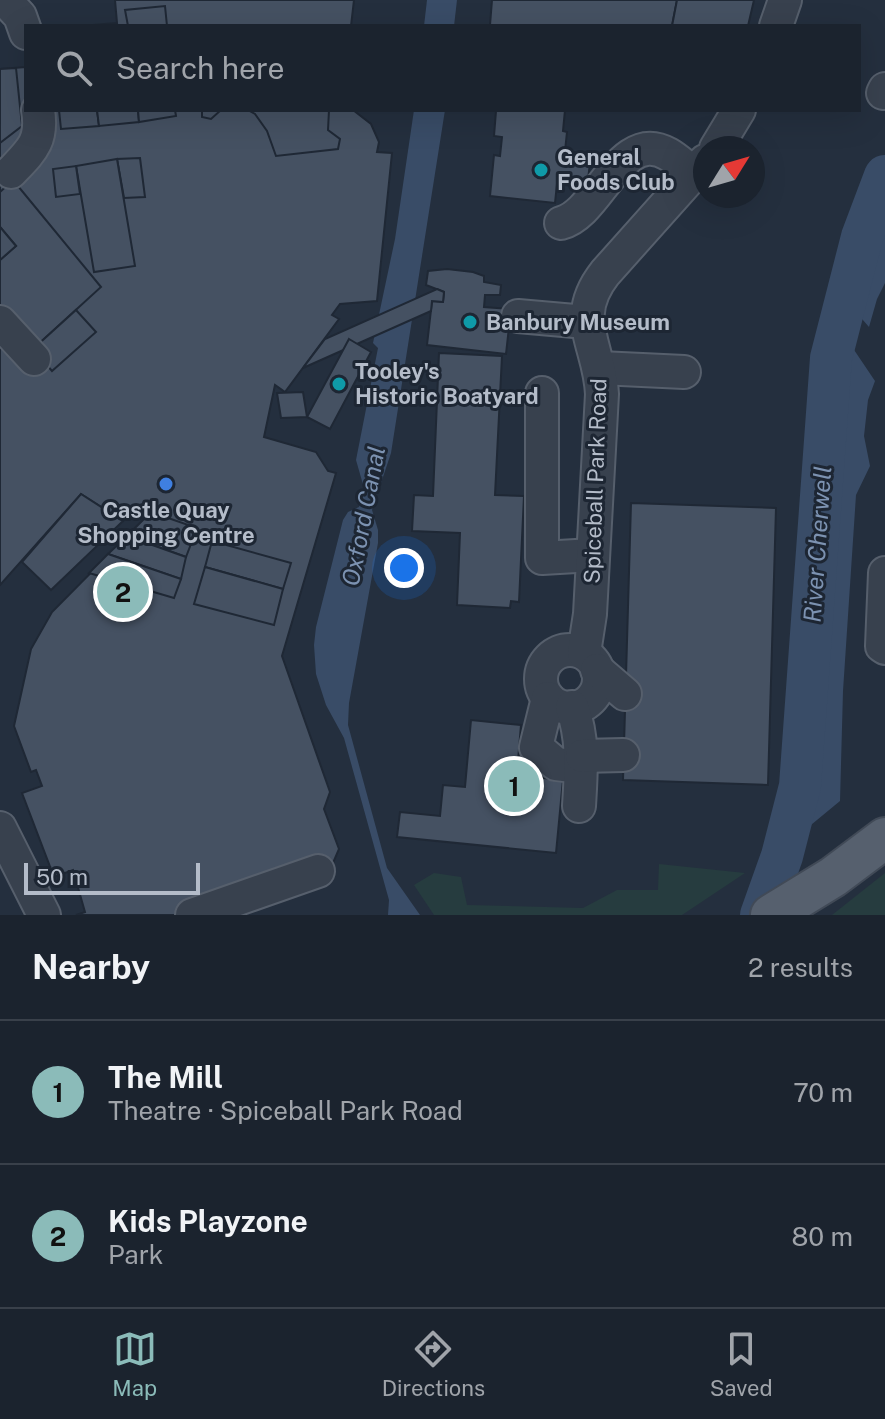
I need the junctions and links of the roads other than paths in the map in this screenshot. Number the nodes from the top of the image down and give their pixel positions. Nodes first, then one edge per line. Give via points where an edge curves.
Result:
1 (5, 0) edge
2 (24, 27) edge
3 (38, 112) edge
4 (738, 112) edge
5 (723, 136) edge
6 (693, 164) edge
7 (4, 174) edge
8 (693, 174) edge
9 (561, 223) dead end
10 (518, 316) dead end
11 (0, 322) edge
12 (586, 322) junction
13 (34, 359) dead end
14 (600, 368) junction
15 (684, 372) dead end
16 (542, 393) dead end
17 (593, 555) junction
18 (885, 573) edge
19 (885, 648) edge
20 (590, 661) junction
21 (625, 694) dead end
22 (560, 702) junction
23 (623, 755) dead end
24 (582, 761) junction
25 (579, 806) dead end
26 (0, 828) edge
27 (878, 844) edge
28 (318, 871) dead end
29 (44, 915) edge
30 (192, 915) edge
31 (771, 915) edge

1 - 2 street
3 - 7 street via 37,142
4 - 5 street
6 - 9 street via 662,151 639,152 619,165 580,213
8 - 12 street via 596,284
10 - 12 street
11 - 13 street
12 - 14 street, Spiceball Park Road
14 - 15 street
14 - 17 street, Spiceball Park Road
16 - 17 street via 542,558
17 - 20 street, Spiceball Park Road
18 - 19 street
20 - 21 street
20 - 22 street via 594,694 588,701
20 - 22 street via 564,650 548,660 542,685
22 - 24 street via 577,721
22 - 24 street via 536,747 556,764
23 - 24 street
24 - 25 street
26 - 29 street
27 - 31 main road
28 - 30 street

